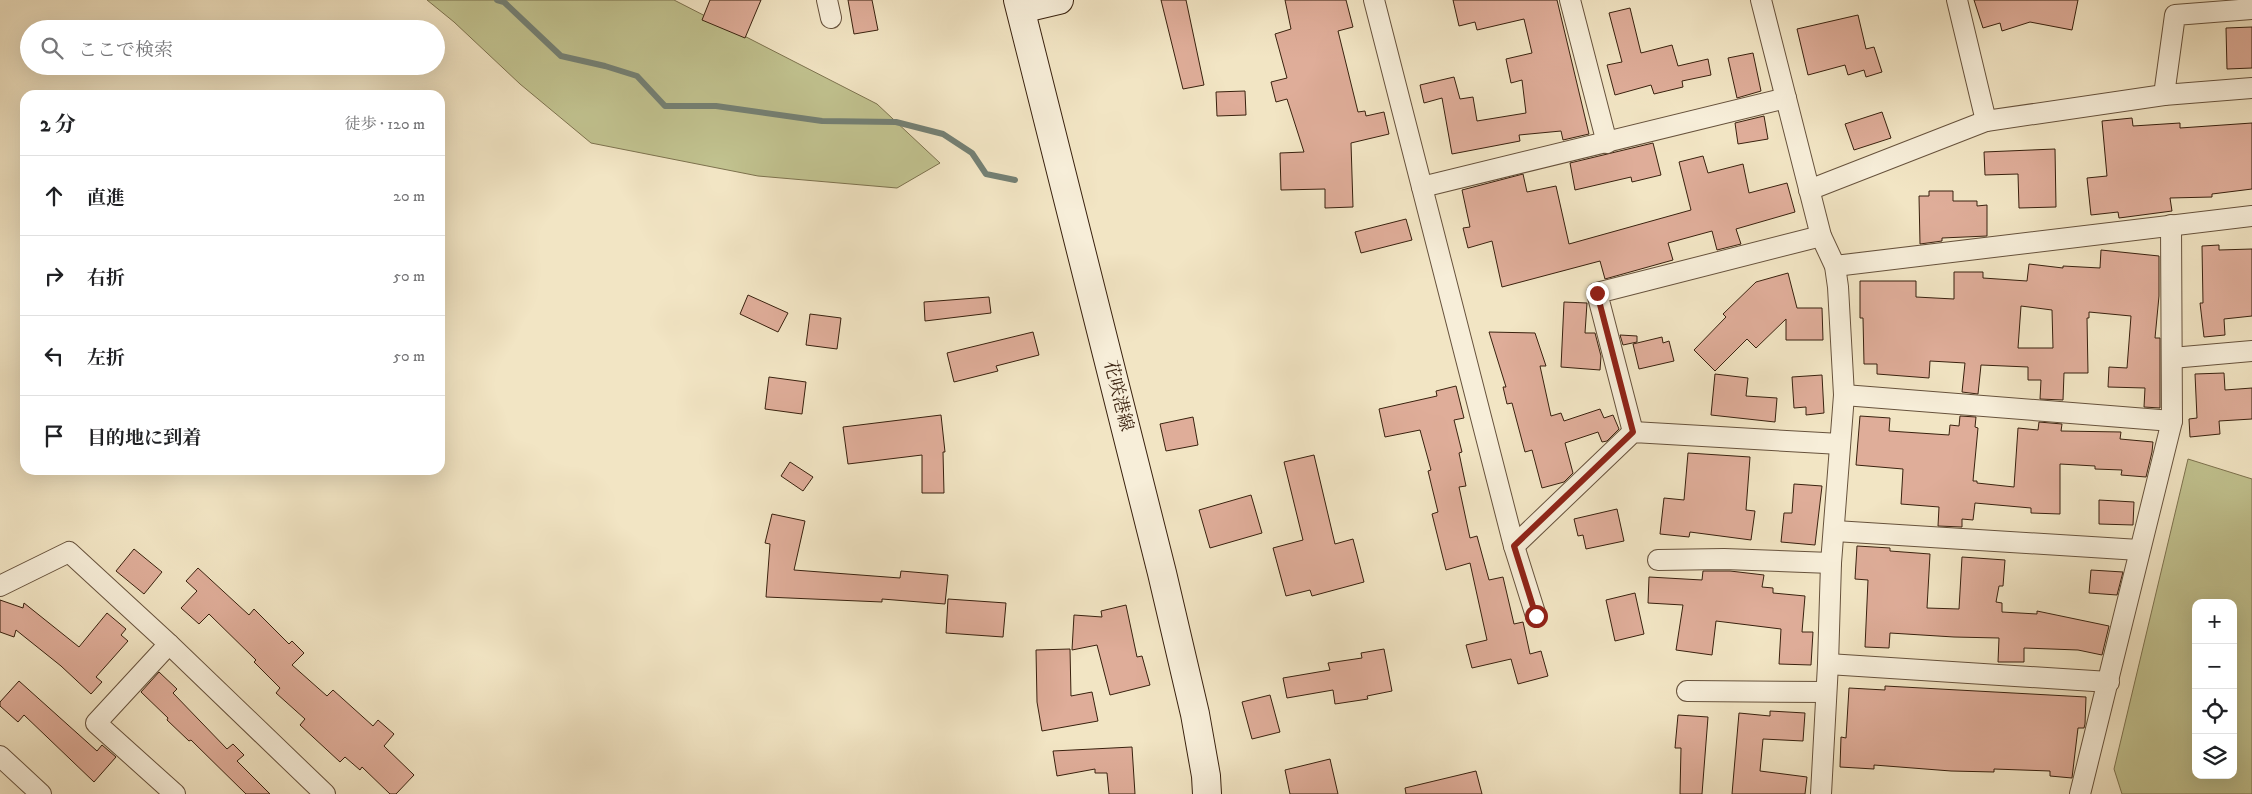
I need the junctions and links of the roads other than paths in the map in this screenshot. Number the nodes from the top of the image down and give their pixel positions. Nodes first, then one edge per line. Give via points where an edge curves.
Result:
1 (1059, 0) edge
2 (1374, 0) edge
3 (1570, 0) edge
4 (1762, 0) edge
5 (1957, 0) edge
6 (1020, 5) edge
7 (2252, 9) edge
8 (2252, 88) edge
9 (2164, 95) junction
10 (1786, 98) junction
11 (1986, 121) junction
12 (1607, 143) junction
13 (1422, 187) junction
14 (1809, 190) junction
15 (2252, 216) edge
16 (2171, 225) junction
17 (1821, 236) junction
18 (1835, 266) junction
19 (2252, 351) edge
20 (2172, 358) junction
21 (1844, 395) junction
22 (2172, 420) junction
23 (1633, 432) junction
24 (1840, 444) junction
25 (1835, 531) junction
26 (1514, 546) junction
27 (2139, 550) junction
28 (1658, 560) dead end
29 (1831, 563) junction
30 (0, 586) edge
31 (1536, 616) dead end
32 (170, 644) junction
33 (1828, 664) junction
34 (2109, 682) junction
35 (1688, 691) dead end
36 (1826, 692) junction
37 (0, 756) edge
38 (41, 794) edge
39 (175, 794) edge
40 (326, 794) edge
41 (1207, 794) edge
42 (1820, 794) edge
43 (2080, 794) edge

1 - 6 main road
2 - 13 street
3 - 12 street
4 - 10 street
5 - 11 street
6 - 41 main road, 花咲港線 via 1162,574 1195,714
7 - 9 street via 2175,15
8 - 9 street
9 - 11 street
10 - 12 street
10 - 14 street
11 - 14 street
12 - 13 street
13 - 26 street
14 - 17 street
15 - 16 street
16 - 18 street
16 - 20 street
17 - 18 street
17 - 23 street via 1597,293
18 - 21 street
19 - 20 street
20 - 22 street
21 - 22 street
21 - 24 street
22 - 27 street
23 - 24 street
23 - 26 street
24 - 25 street
25 - 27 street
25 - 29 street
26 - 31 street
27 - 34 street
28 - 29 street
29 - 33 street
30 - 32 street via 69,552
32 - 39 street via 96,723
32 - 40 street
33 - 34 street
33 - 36 street
34 - 43 street
35 - 36 street
36 - 42 street
37 - 38 street

